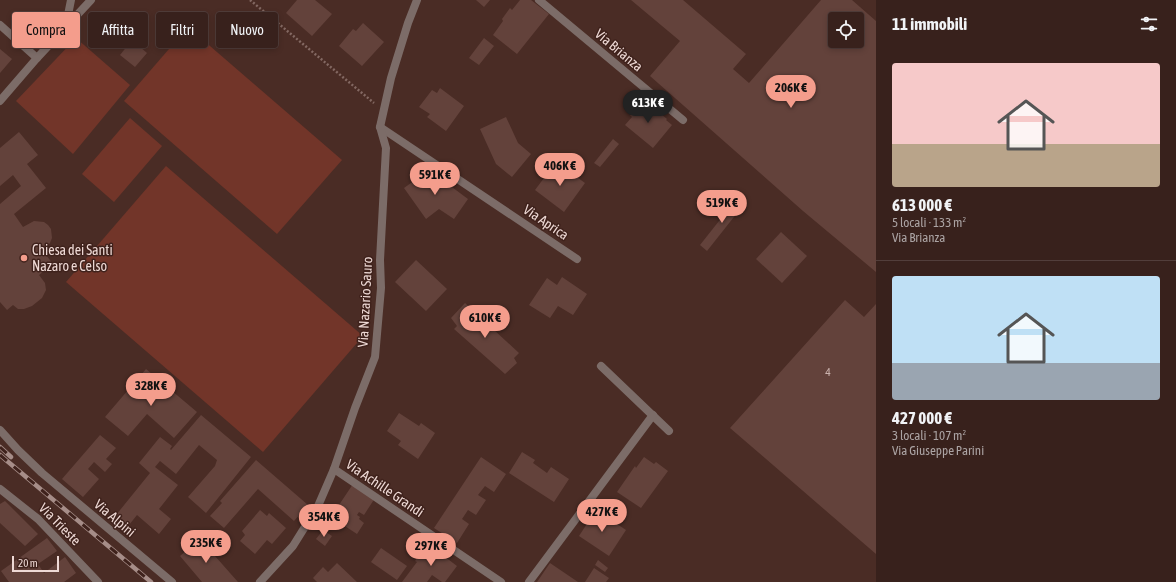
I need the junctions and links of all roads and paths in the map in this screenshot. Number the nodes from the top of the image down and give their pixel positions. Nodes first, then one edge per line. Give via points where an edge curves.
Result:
1 (71, 0) edge
2 (91, 0) edge
3 (250, 0) edge
4 (417, 0) edge
5 (539, 0) edge
6 (69, 12) edge
7 (79, 12) edge
8 (0, 25) edge
9 (46, 48) edge
10 (37, 58) junction
11 (0, 101) edge
12 (384, 111) junction
13 (683, 120) dead end
14 (380, 127) junction
15 (577, 259) dead end
16 (601, 366) dead end
17 (653, 415) junction
18 (0, 430) edge
19 (669, 431) dead end
20 (334, 469) junction
21 (0, 489) edge
22 (98, 582) edge
23 (172, 582) edge
24 (260, 582) edge
25 (501, 582) edge
26 (529, 582) edge

1 - 6 street
2 - 7 street
3 - 12 path
4 - 12 street, Via Nazario Sauro via 390,78
5 - 13 street, Via Brianza
8 - 10 street
9 - 10 street
10 - 11 street
12 - 14 street, Via Nazario Sauro
14 - 15 street, Via Aprica
14 - 20 street, Via Nazario Sauro via 386,148 381,288 375,358
16 - 17 street
17 - 19 street
17 - 26 street
18 - 23 street, Via Alpini via 42,474
20 - 24 street, Via Nazario Sauro via 318,506 297,540
20 - 25 street, Via Achille Grandi
21 - 22 street, Via Trieste via 38,519

